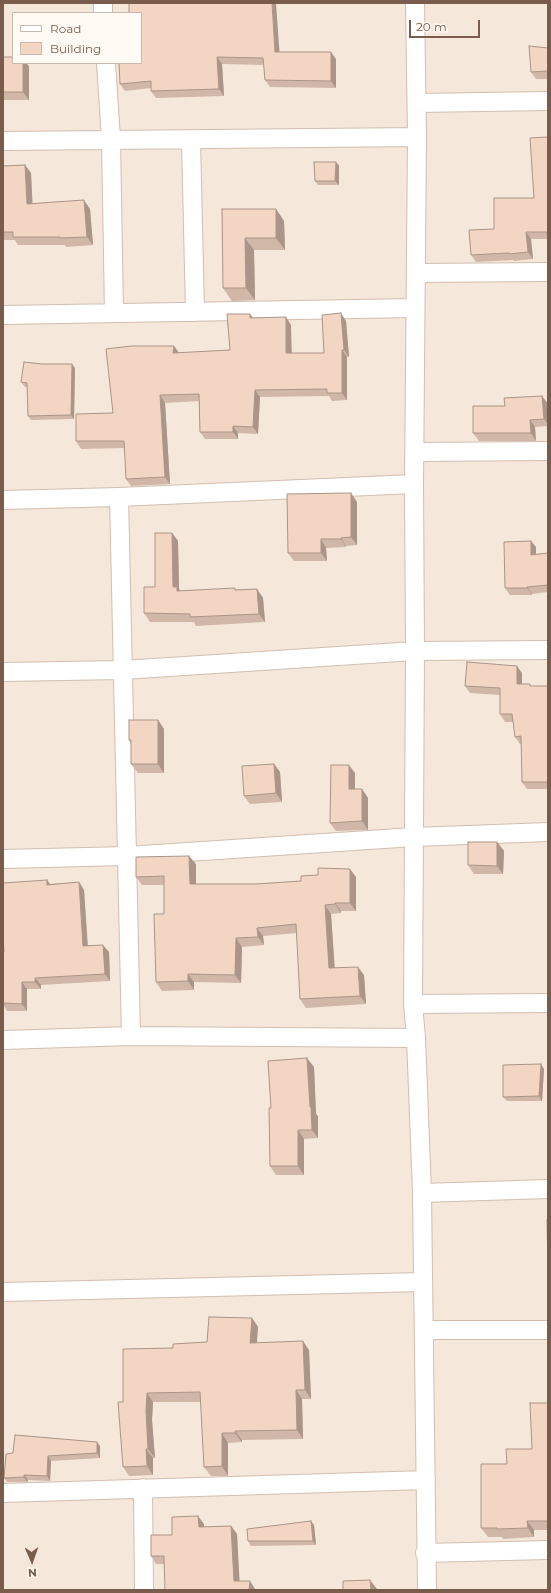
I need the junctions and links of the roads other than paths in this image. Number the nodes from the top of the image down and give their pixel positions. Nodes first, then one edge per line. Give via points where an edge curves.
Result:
1 (415, 3) edge
2 (106, 64) edge
3 (548, 100) edge
4 (417, 103) junction
5 (417, 137) junction
6 (111, 139) junction
7 (191, 140) junction
8 (3, 141) edge
9 (548, 272) edge
10 (417, 273) junction
11 (415, 308) junction
12 (195, 312) junction
13 (114, 313) junction
14 (3, 315) edge
15 (548, 451) edge
16 (415, 452) junction
17 (414, 484) junction
18 (119, 497) junction
19 (3, 500) edge
20 (548, 650) edge
21 (415, 651) junction
22 (123, 670) junction
23 (3, 672) edge
24 (548, 832) edge
25 (414, 837) junction
26 (128, 856) junction
27 (3, 859) edge
28 (548, 1003) edge
29 (413, 1004) junction
30 (132, 1036) junction
31 (416, 1038) junction
32 (3, 1040) edge
33 (548, 1189) edge
34 (422, 1192) junction
35 (422, 1282) junction
36 (3, 1292) edge
37 (424, 1330) junction
38 (548, 1330) edge
39 (426, 1480) junction
40 (143, 1488) junction
41 (3, 1492) edge
42 (548, 1550) edge
43 (426, 1553) junction
44 (144, 1590) edge
45 (427, 1590) edge

1 - 4 street
2 - 6 street
3 - 4 street
4 - 5 street
5 - 7 street
5 - 10 street
6 - 7 street
6 - 8 street
6 - 13 street
7 - 12 street
9 - 10 street
10 - 11 street
11 - 12 street
11 - 16 street
12 - 13 street
13 - 14 street
15 - 16 street
16 - 17 street
17 - 18 street
17 - 21 street
18 - 19 street
18 - 22 street
20 - 21 street
21 - 22 street
21 - 25 street
22 - 23 street
22 - 26 street
24 - 25 street
25 - 26 street
25 - 29 street
26 - 27 street
26 - 30 street
28 - 29 street
29 - 31 street
30 - 31 street
30 - 32 street
31 - 34 street
33 - 34 street
34 - 35 street
35 - 36 street
35 - 37 street
37 - 38 street
37 - 39 street
39 - 40 street
39 - 43 street
40 - 41 street
40 - 44 street
42 - 43 street
43 - 45 street

